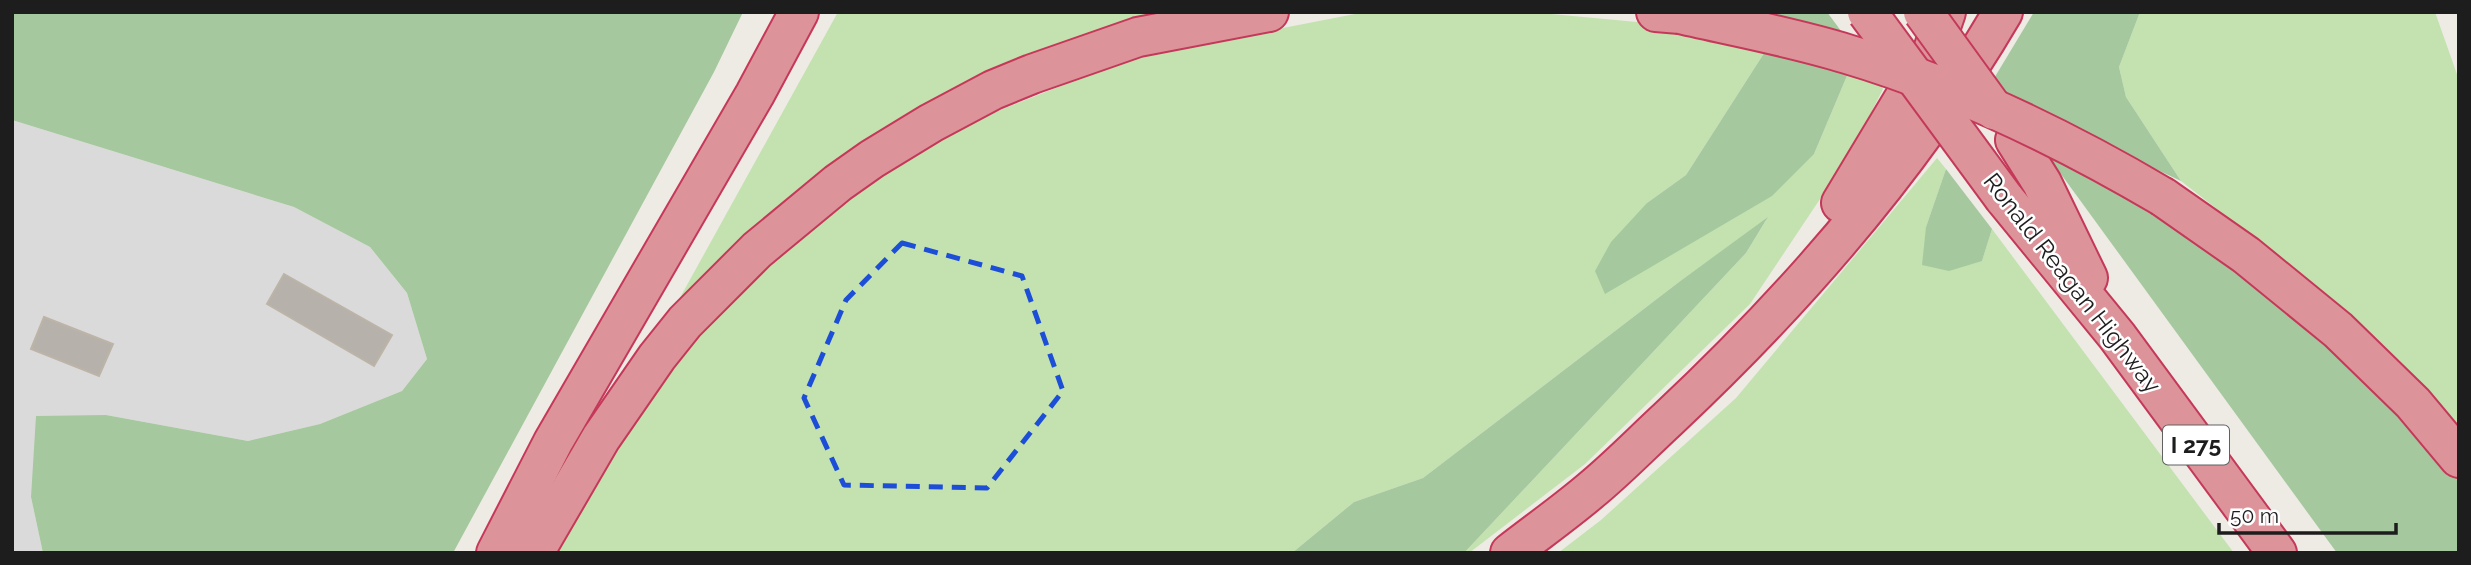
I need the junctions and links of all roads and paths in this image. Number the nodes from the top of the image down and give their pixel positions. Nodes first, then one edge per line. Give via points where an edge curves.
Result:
1 (770, 12) edge
2 (799, 12) edge
3 (1269, 12) edge
4 (1867, 12) edge
5 (1923, 12) edge
6 (1946, 12) edge
7 (2003, 12) edge
8 (1668, 13) edge
9 (719, 156) junction
10 (1774, 312) junction
11 (2117, 336) junction
12 (2459, 458) edge
13 (496, 553) edge
14 (534, 553) edge
15 (1510, 553) edge
16 (2277, 553) edge

1 - 9 highway
2 - 9 highway
3 - 14 highway via 1138,37 1032,74 931,123 838,183 757,250 685,322 601,438
4 - 11 highway, Ronald Reagan Highway / I 275, bridge via 2004,198
5 - 11 highway, bridge via 2042,183
6 - 10 highway via 1933,50
7 - 10 highway via 1928,126 1851,225
8 - 12 highway, bridge via 1846,54 1975,101 2050,134 2163,197 2246,255 2338,330 2413,403
9 - 13 highway via 553,442
10 - 15 highway via 1722,369 1592,490
11 - 16 highway, Ronald Reagan Highway / I 275

